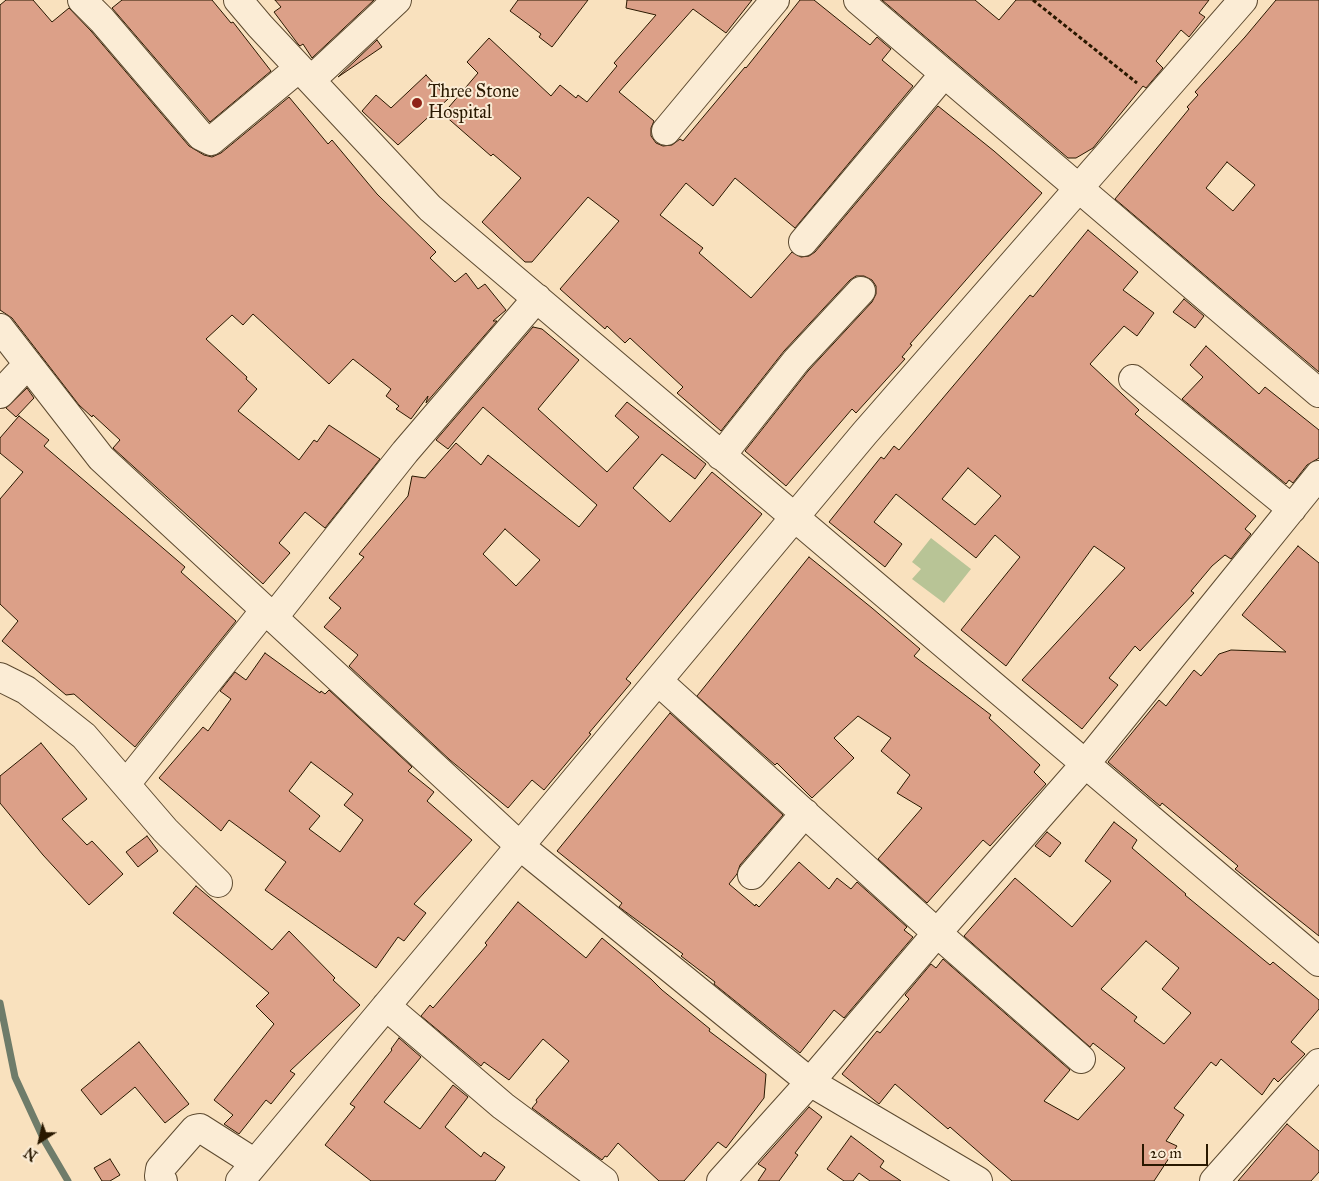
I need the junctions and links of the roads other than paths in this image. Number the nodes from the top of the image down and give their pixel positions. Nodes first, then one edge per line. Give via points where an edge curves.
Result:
1 (82, 0) edge
2 (238, 0) edge
3 (396, 0) edge
4 (775, 0) edge
5 (858, 0) edge
6 (1244, 0) edge
7 (305, 74) junction
8 (944, 74) junction
9 (666, 131) dead end
10 (1078, 189) junction
11 (803, 242) dead end
12 (861, 292) dead end
13 (537, 298) junction
14 (0, 328) edge
15 (28, 364) junction
16 (1134, 379) dead end
17 (1319, 393) edge
18 (0, 394) edge
19 (721, 456) junction
20 (1319, 475) edge
21 (1292, 509) junction
22 (794, 518) junction
23 (269, 614) junction
24 (0, 677) edge
25 (658, 681) junction
26 (1086, 763) junction
27 (126, 784) junction
28 (805, 813) junction
29 (520, 846) junction
30 (752, 875) dead end
31 (218, 883) dead end
32 (937, 933) junction
33 (1319, 962) edge
34 (386, 1006) junction
35 (1081, 1059) dead end
36 (1319, 1062) edge
37 (810, 1082) junction
38 (252, 1174) edge
39 (588, 1176) edge
40 (163, 1181) edge
41 (722, 1181) edge
42 (978, 1181) edge
43 (1214, 1181) edge

1 - 7 street via 201,136 211,141
2 - 7 street
3 - 7 street
4 - 9 street
5 - 8 street
6 - 10 street
7 - 13 street via 430,208
8 - 10 street
8 - 11 street
10 - 17 street
10 - 22 street
12 - 19 street via 796,361
13 - 19 street
13 - 23 street
14 - 15 street
15 - 18 street
15 - 23 street via 101,458
16 - 21 street
19 - 22 street
20 - 21 street
21 - 26 street
22 - 25 street
22 - 26 street
23 - 27 street
23 - 29 street
24 - 27 street via 26,690 84,736
25 - 28 street
25 - 29 street
26 - 32 street
26 - 33 street
27 - 31 street via 165,830
28 - 30 street
28 - 32 street
29 - 34 street
29 - 37 street
32 - 35 street
32 - 37 street
34 - 38 street
34 - 39 street
36 - 43 street
37 - 41 street
37 - 42 street
38 - 40 street via 200,1128 195,1129 160,1169 159,1176

